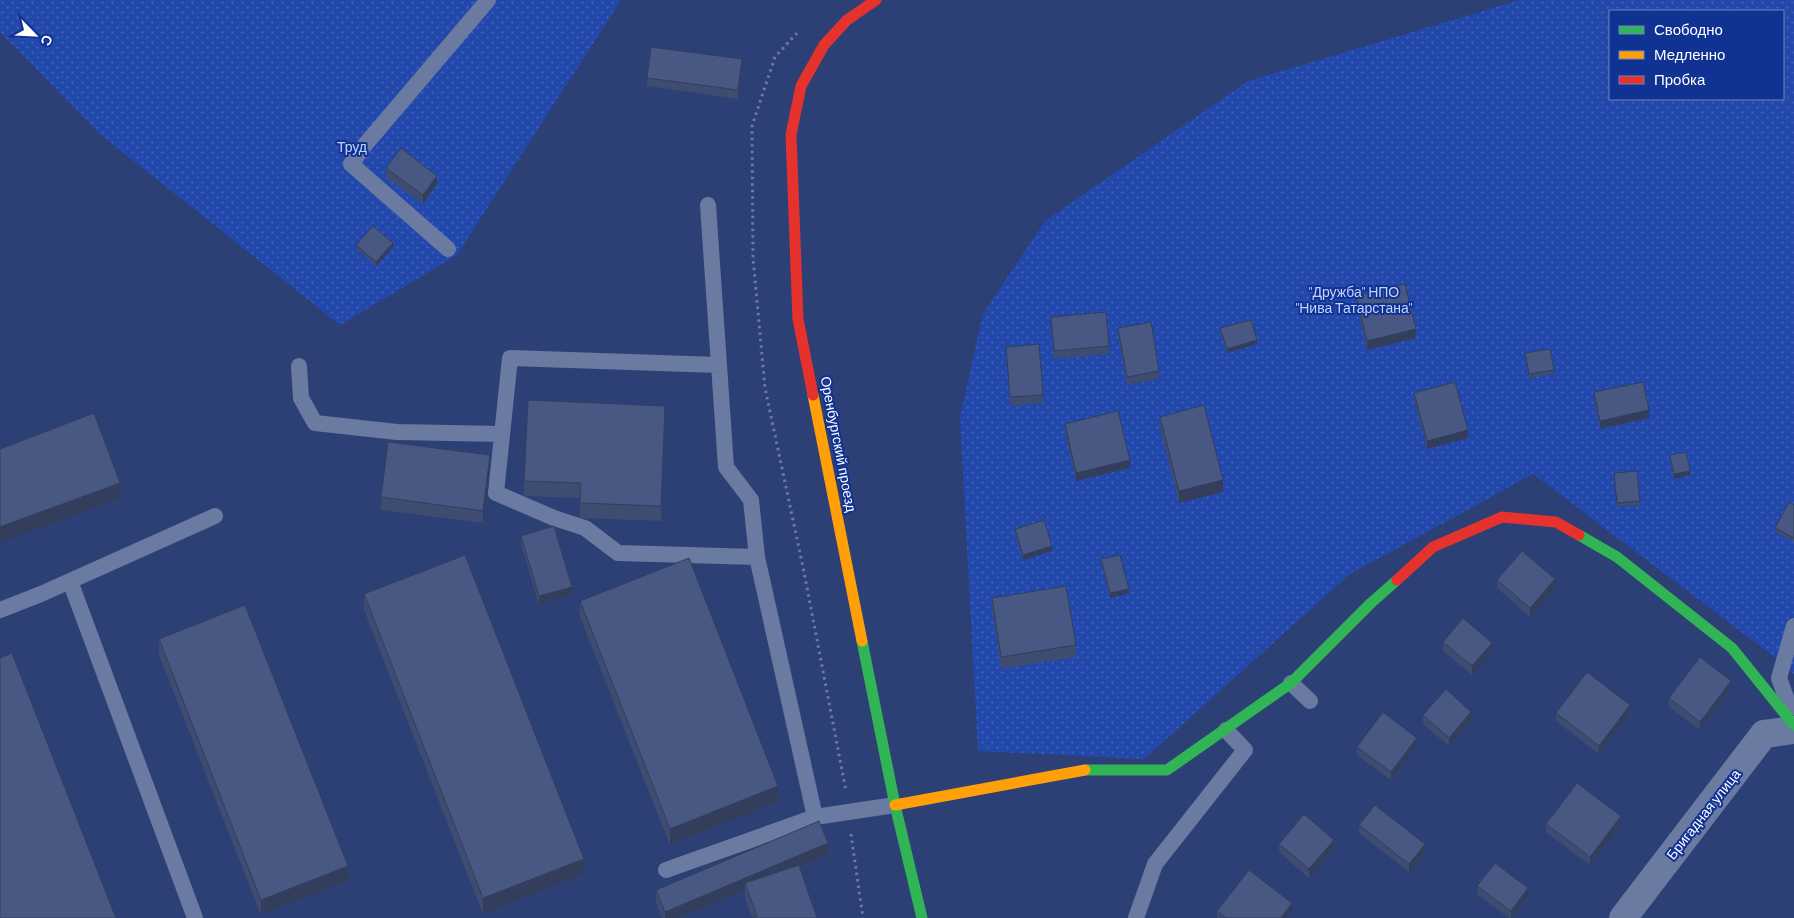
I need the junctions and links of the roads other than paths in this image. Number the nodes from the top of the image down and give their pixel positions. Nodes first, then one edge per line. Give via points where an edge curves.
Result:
1 (488, 0) edge
2 (876, 0) edge
3 (708, 205) dead end
4 (448, 249) dead end
5 (719, 365) junction
6 (300, 366) dead end
7 (502, 434) junction
8 (215, 516) dead end
9 (757, 557) junction
10 (70, 581) junction
11 (0, 610) edge
12 (1794, 626) edge
13 (1292, 683) junction
14 (1310, 702) dead end
15 (1794, 720) edge
16 (1794, 725) edge
17 (1226, 730) junction
18 (1794, 730) edge
19 (895, 805) junction
20 (815, 817) junction
21 (666, 870) dead end
22 (195, 918) edge
23 (922, 918) edge
24 (1136, 918) edge
25 (1623, 918) edge

1 - 4 lane via 351,164
2 - 19 street, Оренбургский проезд via 847,20 824,44 801,86 791,135 798,319
3 - 5 lane
5 - 7 lane via 510,358
5 - 9 lane via 726,466 751,500
6 - 7 lane via 301,398 314,423 397,432
7 - 9 lane via 496,493 585,528 618,553
8 - 10 lane
9 - 20 lane
10 - 11 lane
10 - 22 lane
12 - 15 lane via 1778,678
13 - 14 lane
13 - 16 street via 1371,602 1433,547 1502,517 1556,522 1617,557 1732,648
13 - 17 street
17 - 19 street via 1168,770 1083,770
17 - 24 lane via 1245,750 1155,864
18 - 25 street, Бригадная улица via 1764,734
19 - 20 lane
19 - 23 street, Оренбургский проезд
20 - 21 lane

